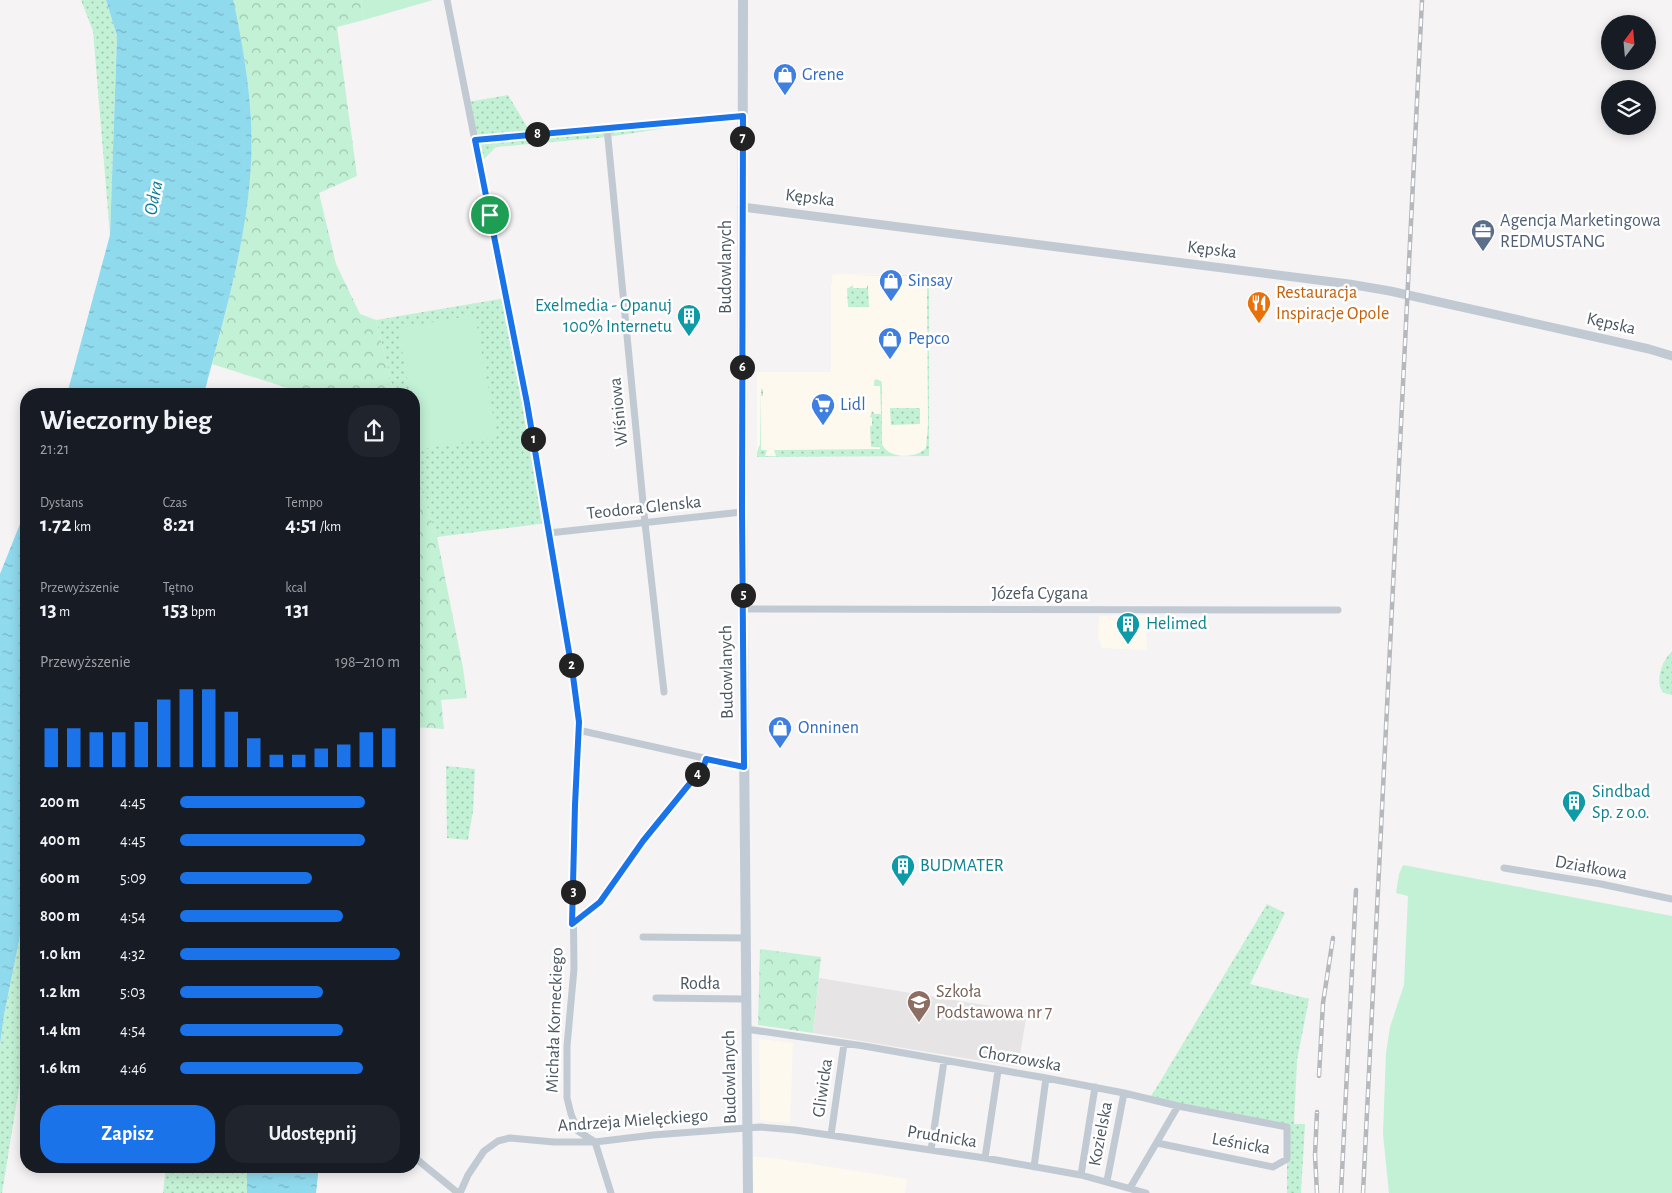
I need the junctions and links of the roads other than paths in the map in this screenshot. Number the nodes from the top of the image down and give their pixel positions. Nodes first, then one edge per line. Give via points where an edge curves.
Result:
1 (447, 0) edge
2 (743, 0) edge
3 (743, 116) junction
4 (607, 128) junction
5 (475, 140) junction
6 (742, 207) junction
7 (1672, 356) edge
8 (742, 512) junction
9 (645, 523) junction
10 (549, 533) junction
11 (743, 609) junction
12 (1338, 610) dead end
13 (664, 692) dead end
14 (578, 730) junction
15 (706, 759) junction
16 (744, 767) junction
17 (1504, 868) dead end
18 (1672, 899) edge
19 (572, 924) junction
20 (643, 937) dead end
21 (746, 938) junction
22 (656, 998) dead end
23 (745, 999) junction
24 (746, 1029) junction
25 (844, 1044) junction
26 (944, 1060) junction
27 (998, 1071) junction
28 (1046, 1078) junction
29 (1094, 1087) junction
30 (1124, 1093) junction
31 (1178, 1106) junction
32 (1287, 1127) joint
33 (747, 1128) junction
34 (831, 1136) junction
35 (595, 1142) junction
36 (1156, 1143) junction
37 (931, 1150) junction
38 (985, 1158) junction
39 (420, 1162) edge
40 (1034, 1167) junction
41 (1081, 1176) junction
42 (1106, 1181) junction
43 (1130, 1188) junction
44 (459, 1193) edge
45 (611, 1193) edge
46 (748, 1193) edge
47 (1146, 1193) edge

1 - 5 street, Michała Korneckiego
2 - 3 main road, Budowlanych
3 - 4 street
3 - 6 main road, Budowlanych
4 - 5 street
4 - 9 street, Wiśniowa
5 - 10 street, Michała Korneckiego
6 - 7 street, Kępska via 1390,291
6 - 8 main road, Budowlanych
8 - 9 street, Teodora Glenska
8 - 11 main road, Budowlanych
9 - 10 street, Teodora Glenska
9 - 13 street, Wiśniowa
10 - 14 street, Michała Korneckiego via 573,676
11 - 12 street, Józefa Cygana
11 - 16 main road, Budowlanych
14 - 15 street
14 - 19 street, Michała Korneckiego
15 - 16 street
15 - 19 street via 704,766 643,841 600,902
16 - 21 main road, Budowlanych
17 - 18 street, Działkowa
19 - 35 street, Michała Korneckiego via 574,969 567,1046 567,1098 578,1131
20 - 21 street
21 - 23 main road, Budowlanych
22 - 23 street, Rodła
23 - 24 main road, Budowlanych
24 - 25 street, Chorzowska
24 - 33 main road, Budowlanych
25 - 26 street, Chorzowska
25 - 34 street, Gliwicka
26 - 27 street, Chorzowska
26 - 37 street
27 - 28 street, Chorzowska
27 - 38 street
28 - 29 street, Chorzowska
28 - 40 street
29 - 30 street, Chorzowska
29 - 41 street
30 - 31 street, Chorzowska
30 - 42 street, Kozielska
31 - 32 street, Chorzowska
31 - 36 street
32 - 36 street, Leśnicka via 1286,1159 1273,1167
33 - 34 street, Prudnicka via 771,1127
33 - 35 street, Andrzeja Mielęckiego
33 - 46 main road, Budowlanych
34 - 37 street, Prudnicka
35 - 44 street, Andrzeja Mielęckiego via 510,1138 498,1141 484,1151
35 - 45 street
36 - 43 street
37 - 38 street, Prudnicka
38 - 40 street, Prudnicka
39 - 44 street
40 - 41 street, Prudnicka
41 - 42 street, Prudnicka
42 - 43 street, Prudnicka
43 - 47 street, Prudnicka

